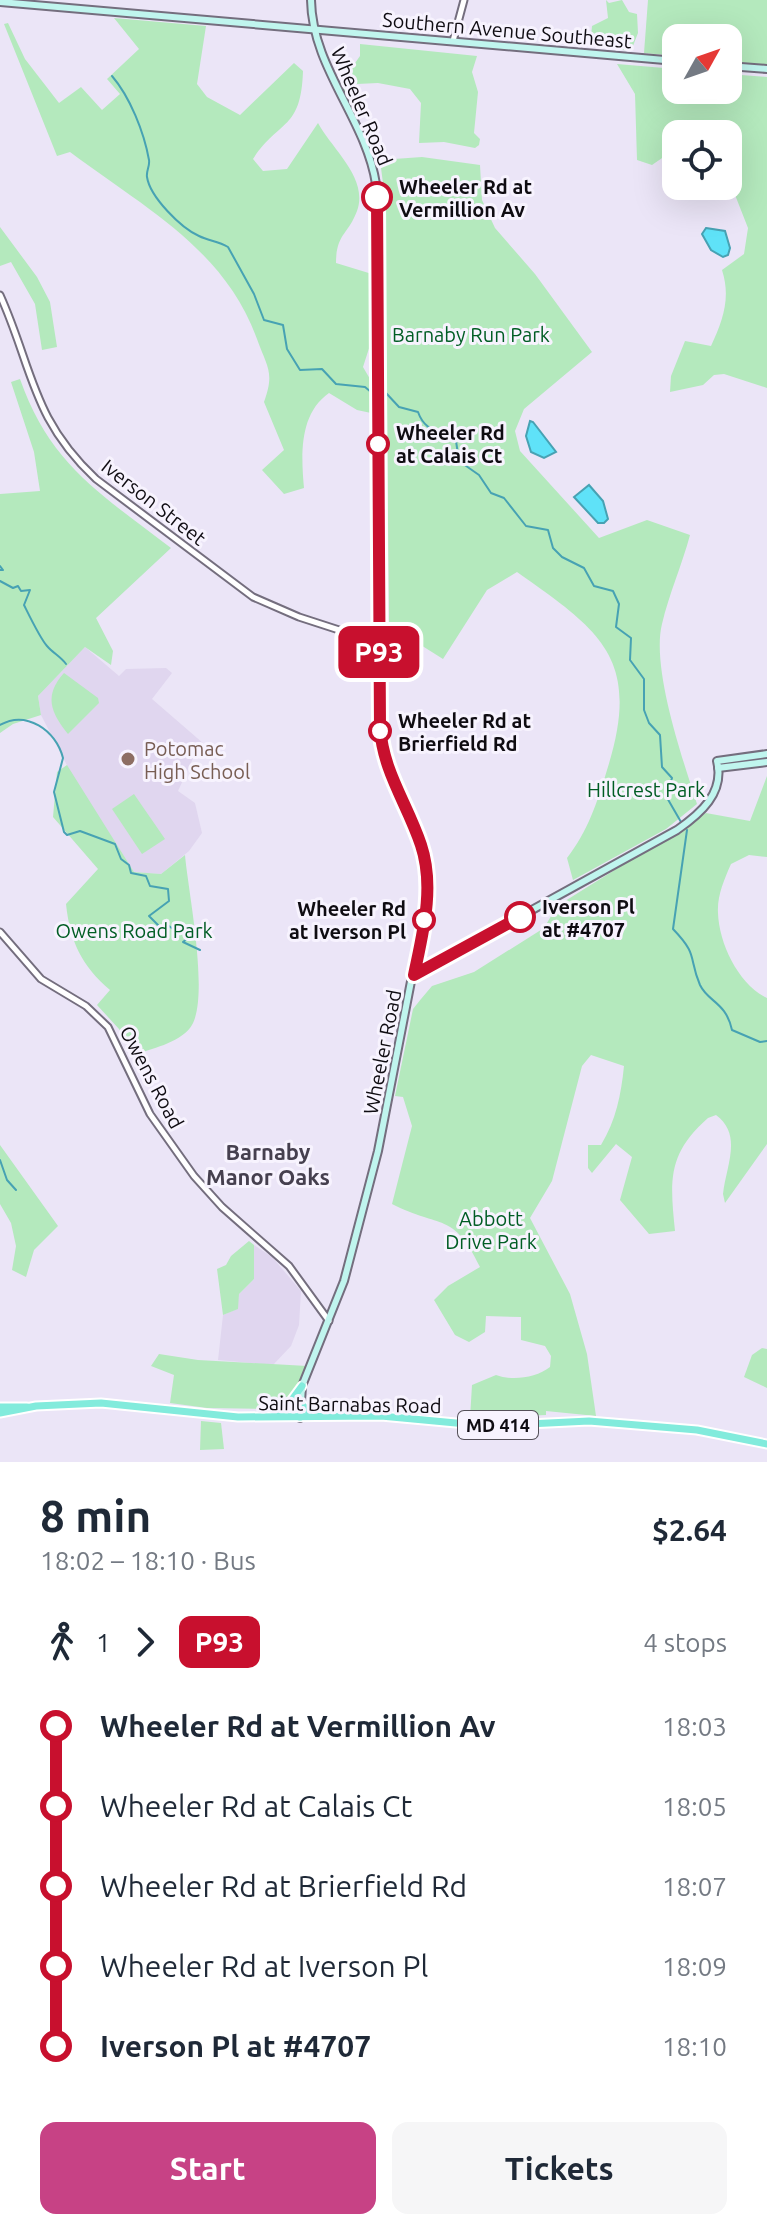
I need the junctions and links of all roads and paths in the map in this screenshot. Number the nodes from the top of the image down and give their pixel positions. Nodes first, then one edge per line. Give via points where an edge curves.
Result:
1 (311, 0) edge
2 (464, 0) edge
3 (0, 2) edge
4 (314, 29) junction
5 (453, 41) junction
6 (662, 60) edge
7 (742, 67) edge
8 (767, 69) edge
9 (0, 295) edge
10 (379, 643) junction
11 (767, 754) edge
12 (767, 762) edge
13 (718, 764) junction
14 (0, 932) edge
15 (414, 975) junction
16 (329, 1321) junction
17 (302, 1386) junction
18 (299, 1402) junction
19 (0, 1407) edge
20 (27, 1407) junction
21 (0, 1413) edge
22 (271, 1418) junction
23 (300, 1418) junction
24 (316, 1418) junction
25 (767, 1444) edge

1 - 4 main road, Wheeler Road
2 - 5 street
3 - 4 main road, Southern Avenue Southeast
4 - 5 main road, Southern Avenue Southeast
4 - 10 main road, Wheeler Road via 369,154 376,184
5 - 6 main road, Southern Avenue Southeast
7 - 8 main road
9 - 10 street, Iverson Street via 36,397 63,443 88,471 253,597
10 - 15 main road, Wheeler Road via 381,748 419,838 428,879
11 - 13 main road
12 - 13 main road
13 - 15 main road via 708,803 677,830
14 - 16 street, Owens Road via 41,979 86,1006 108,1027 150,1114 194,1176 289,1266
15 - 16 main road, Wheeler Road via 378,1151
16 - 17 main road, Wheeler Road
17 - 18 main road, Wheeler Road
17 - 22 main road
18 - 23 main road, Wheeler Road
18 - 24 main road
19 - 20 main road, Saint Barnabas Road / MD 414
20 - 21 main road, Saint Barnabas Road / MD 414
20 - 22 main road, Saint Barnabas Road / MD 414 via 101,1403
22 - 23 main road, Saint Barnabas Road / MD 414
23 - 24 main road, Saint Barnabas Road / MD 414
24 - 25 main road, Saint Barnabas Road / MD 414 via 381,1416 488,1426 589,1421 697,1430

